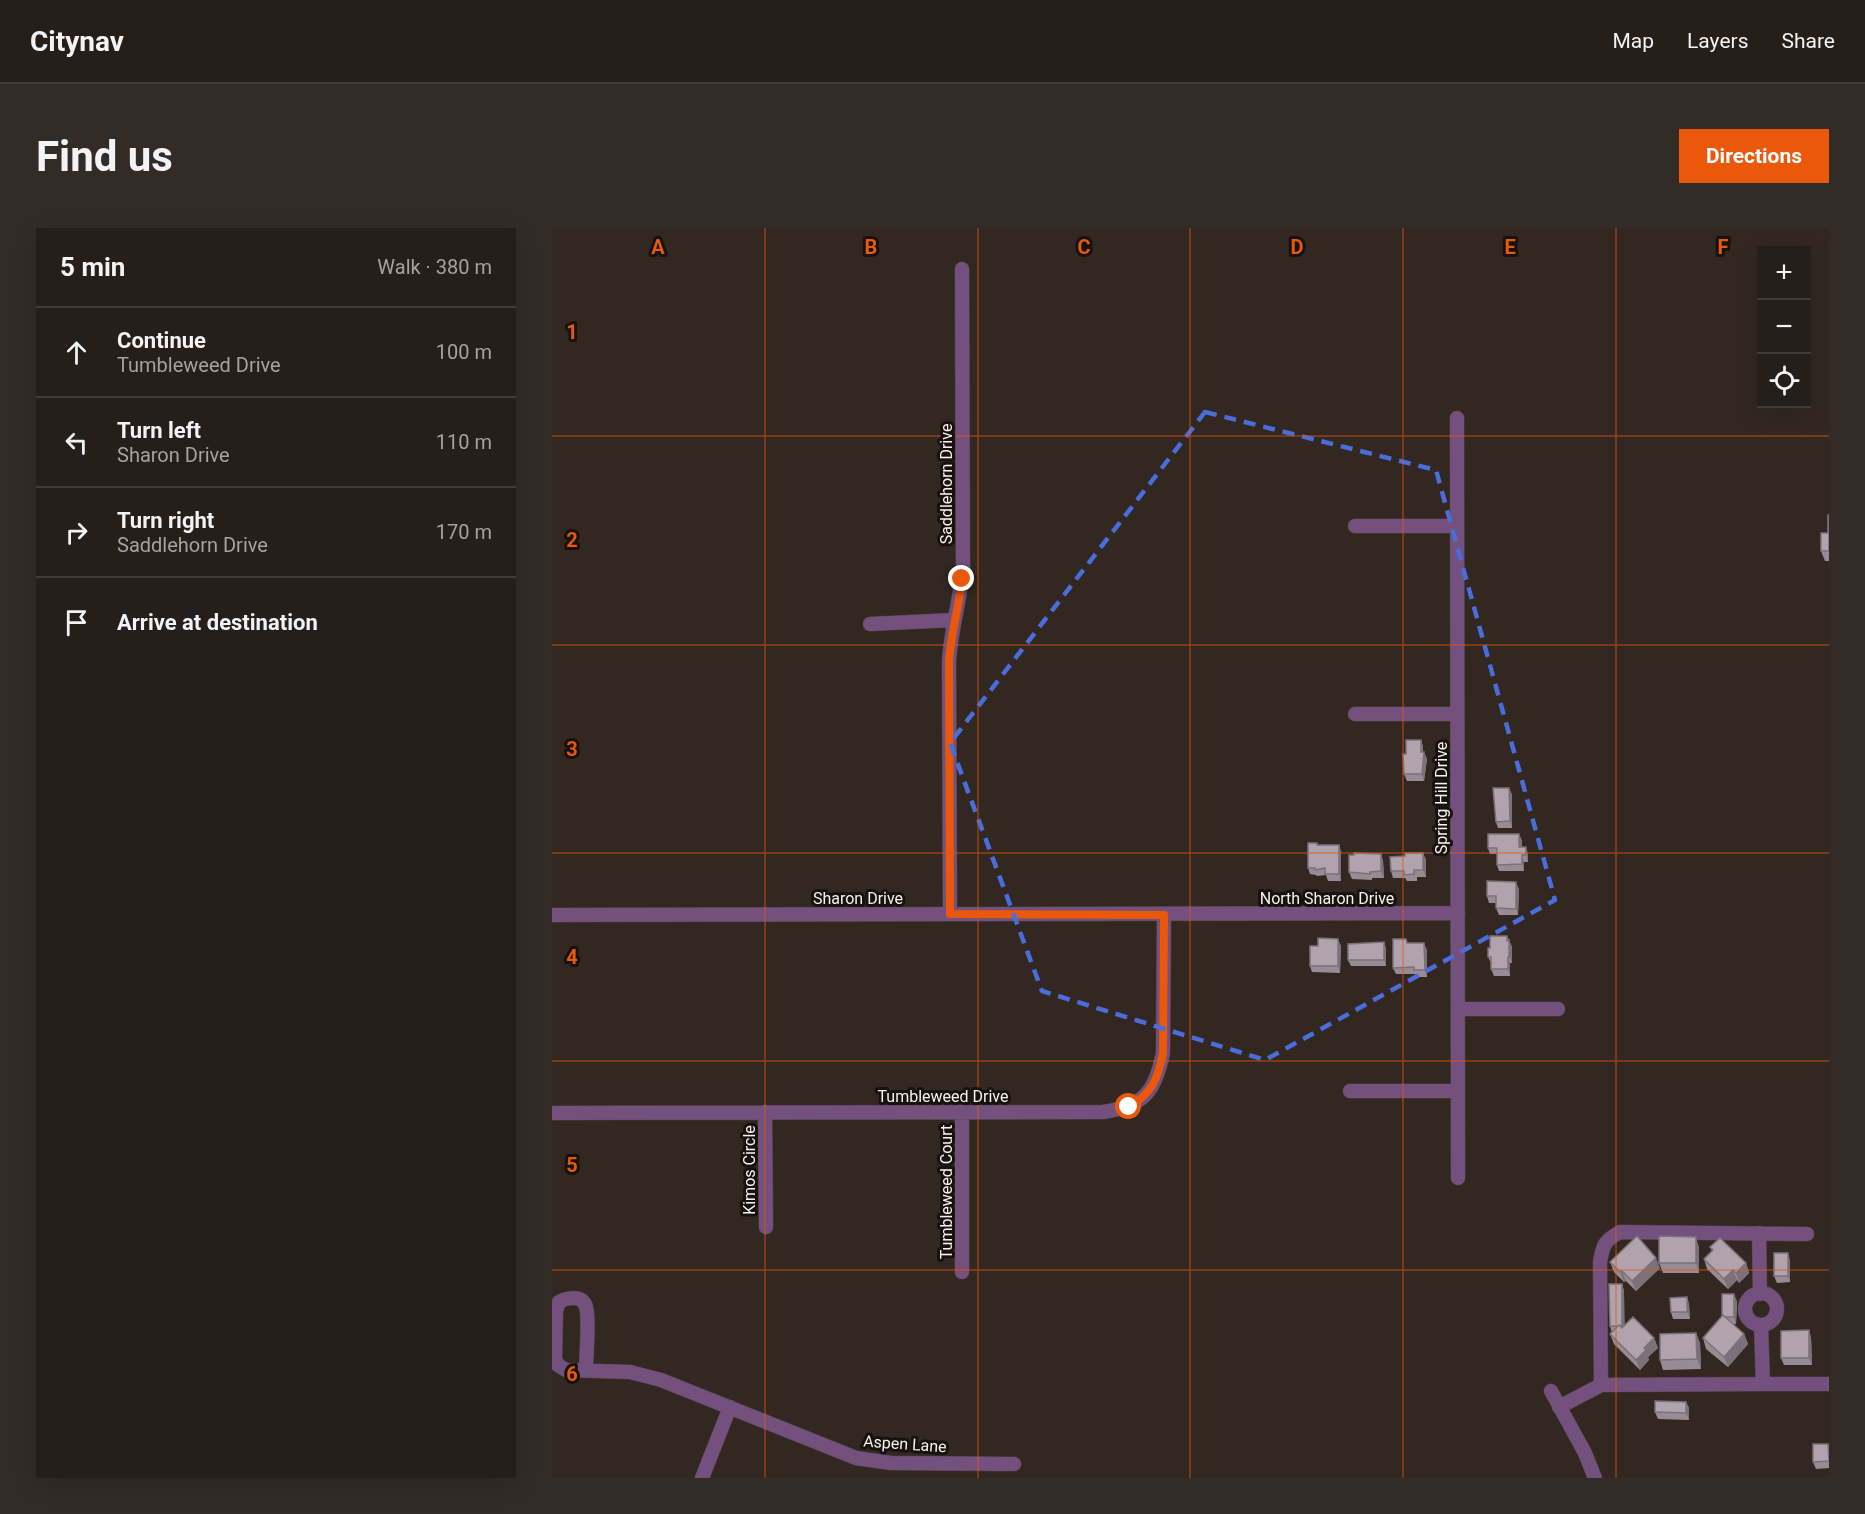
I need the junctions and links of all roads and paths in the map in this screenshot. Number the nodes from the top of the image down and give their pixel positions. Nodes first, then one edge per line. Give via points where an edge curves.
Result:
1 (962, 269) dead end
2 (1457, 418) dead end
3 (1354, 526) dead end
4 (1457, 526) junction
5 (954, 620) junction
6 (870, 624) dead end
7 (1355, 714) dead end
8 (1457, 714) junction
9 (1458, 913) junction
10 (950, 914) junction
11 (552, 915) edge
12 (1164, 915) junction
13 (1458, 1009) junction
14 (1558, 1009) dead end
15 (1350, 1091) dead end
16 (1458, 1091) junction
17 (765, 1112) junction
18 (962, 1112) junction
19 (552, 1113) edge
20 (1458, 1178) dead end
21 (766, 1227) dead end
22 (1759, 1233) junction
23 (1807, 1234) dead end
24 (962, 1272) dead end
25 (1760, 1294) junction
26 (1761, 1325) junction
27 (586, 1371) junction
28 (1763, 1384) junction
29 (1829, 1384) edge
30 (1601, 1385) junction
31 (1551, 1391) dead end
32 (730, 1407) junction
33 (1559, 1407) junction
34 (1014, 1464) dead end
35 (702, 1478) edge
36 (1595, 1478) edge

1 - 5 street, Saddlehorn Drive via 963,566
2 - 4 street, Spring Hill Drive
3 - 4 street
4 - 8 street, Spring Hill Drive
5 - 6 street
5 - 10 street, Saddlehorn Drive via 949,661
7 - 8 street
8 - 9 street, Spring Hill Drive
9 - 12 street, North Sharon Drive
9 - 13 street, Spring Hill Drive
10 - 11 street, Sharon Drive
10 - 12 street, Sharon Drive
12 - 18 street, Tumbleweed Drive via 1163,1053 1160,1071 1141,1099 1122,1109 1103,1112
13 - 14 street
13 - 16 street, Spring Hill Drive
15 - 16 street
16 - 20 street, Spring Hill Drive
17 - 18 street, Tumbleweed Drive
17 - 19 street, Tumbleweed Drive
17 - 21 street, Kimos Circle
18 - 24 street, Tumbleweed Court
22 - 23 street
22 - 25 street
22 - 30 street via 1620,1232 1608,1239 1600,1262
25 - 26 street via 1753,1295 1745,1309 1748,1320
25 - 26 street via 1769,1295 1777,1310 1773,1320
26 - 28 street
27 - 27 street, Aspen Lane via 566,1370 555,1359 556,1311 565,1298 580,1299 585,1304
27 - 32 street, Aspen Lane via 630,1372
28 - 29 street
28 - 30 street
30 - 33 street
31 - 33 street
32 - 34 street, Aspen Lane via 856,1458 891,1463
32 - 35 street
33 - 36 street

